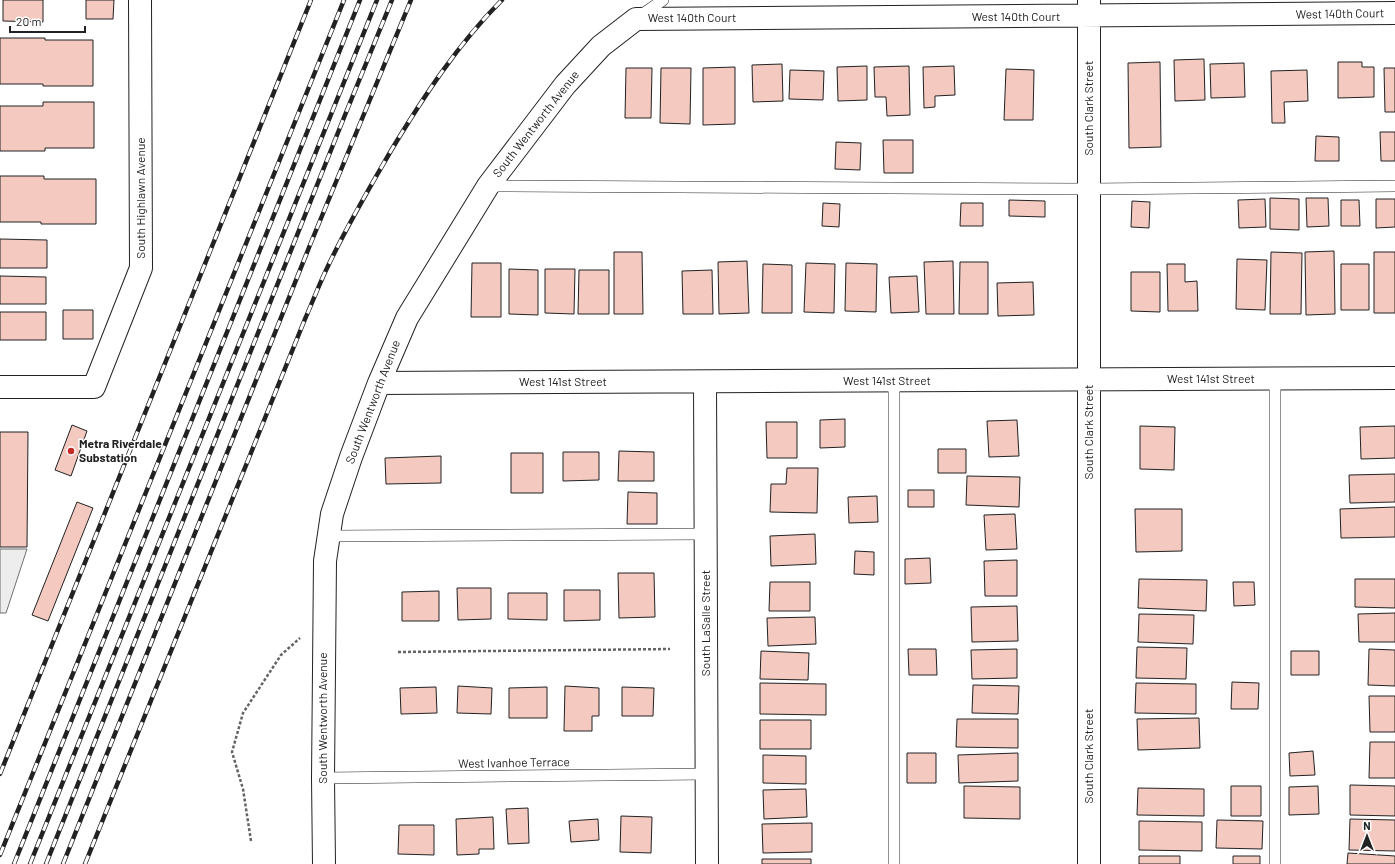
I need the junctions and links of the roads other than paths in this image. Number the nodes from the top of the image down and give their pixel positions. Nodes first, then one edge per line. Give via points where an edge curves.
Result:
1 (140, 0) edge
2 (663, 0) edge
3 (1089, 8) edge
4 (1395, 13) edge
5 (636, 19) junction
6 (488, 186) junction
7 (1395, 186) edge
8 (1089, 189) junction
9 (1395, 378) edge
10 (1275, 379) junction
11 (1089, 380) junction
12 (894, 381) junction
13 (705, 382) junction
14 (379, 384) junction
15 (0, 387) edge
16 (706, 534) junction
17 (329, 536) junction
18 (707, 774) junction
19 (323, 778) junction
20 (324, 864) edge
21 (707, 864) edge
22 (894, 864) edge
23 (1089, 864) edge
24 (1276, 864) edge

1 - 15 street, South Highlawn Avenue via 141,268 94,387
2 - 5 lane
3 - 4 street, West 140th Court
3 - 5 street, West 140th Court
3 - 8 street, South Clark Street
5 - 6 street, South Wentworth Avenue via 601,46 564,85
6 - 8 lane
6 - 14 street, South Wentworth Avenue via 407,318
7 - 8 lane
8 - 11 street, South Clark Street
9 - 10 street, West 141st Street
10 - 11 street, West 141st Street
10 - 24 lane
11 - 12 street, West 141st Street
11 - 23 street, South Clark Street
12 - 13 street, West 141st Street
12 - 22 lane
13 - 14 street, West 141st Street
13 - 16 street, South LaSalle Street
14 - 17 street, South Wentworth Avenue via 348,464 332,514
16 - 17 lane
16 - 18 street, South LaSalle Street
17 - 19 street, South Wentworth Avenue via 325,561
18 - 19 lane, West Ivanhoe Terrace
18 - 21 street, South LaSalle Street
19 - 20 street, South Wentworth Avenue

